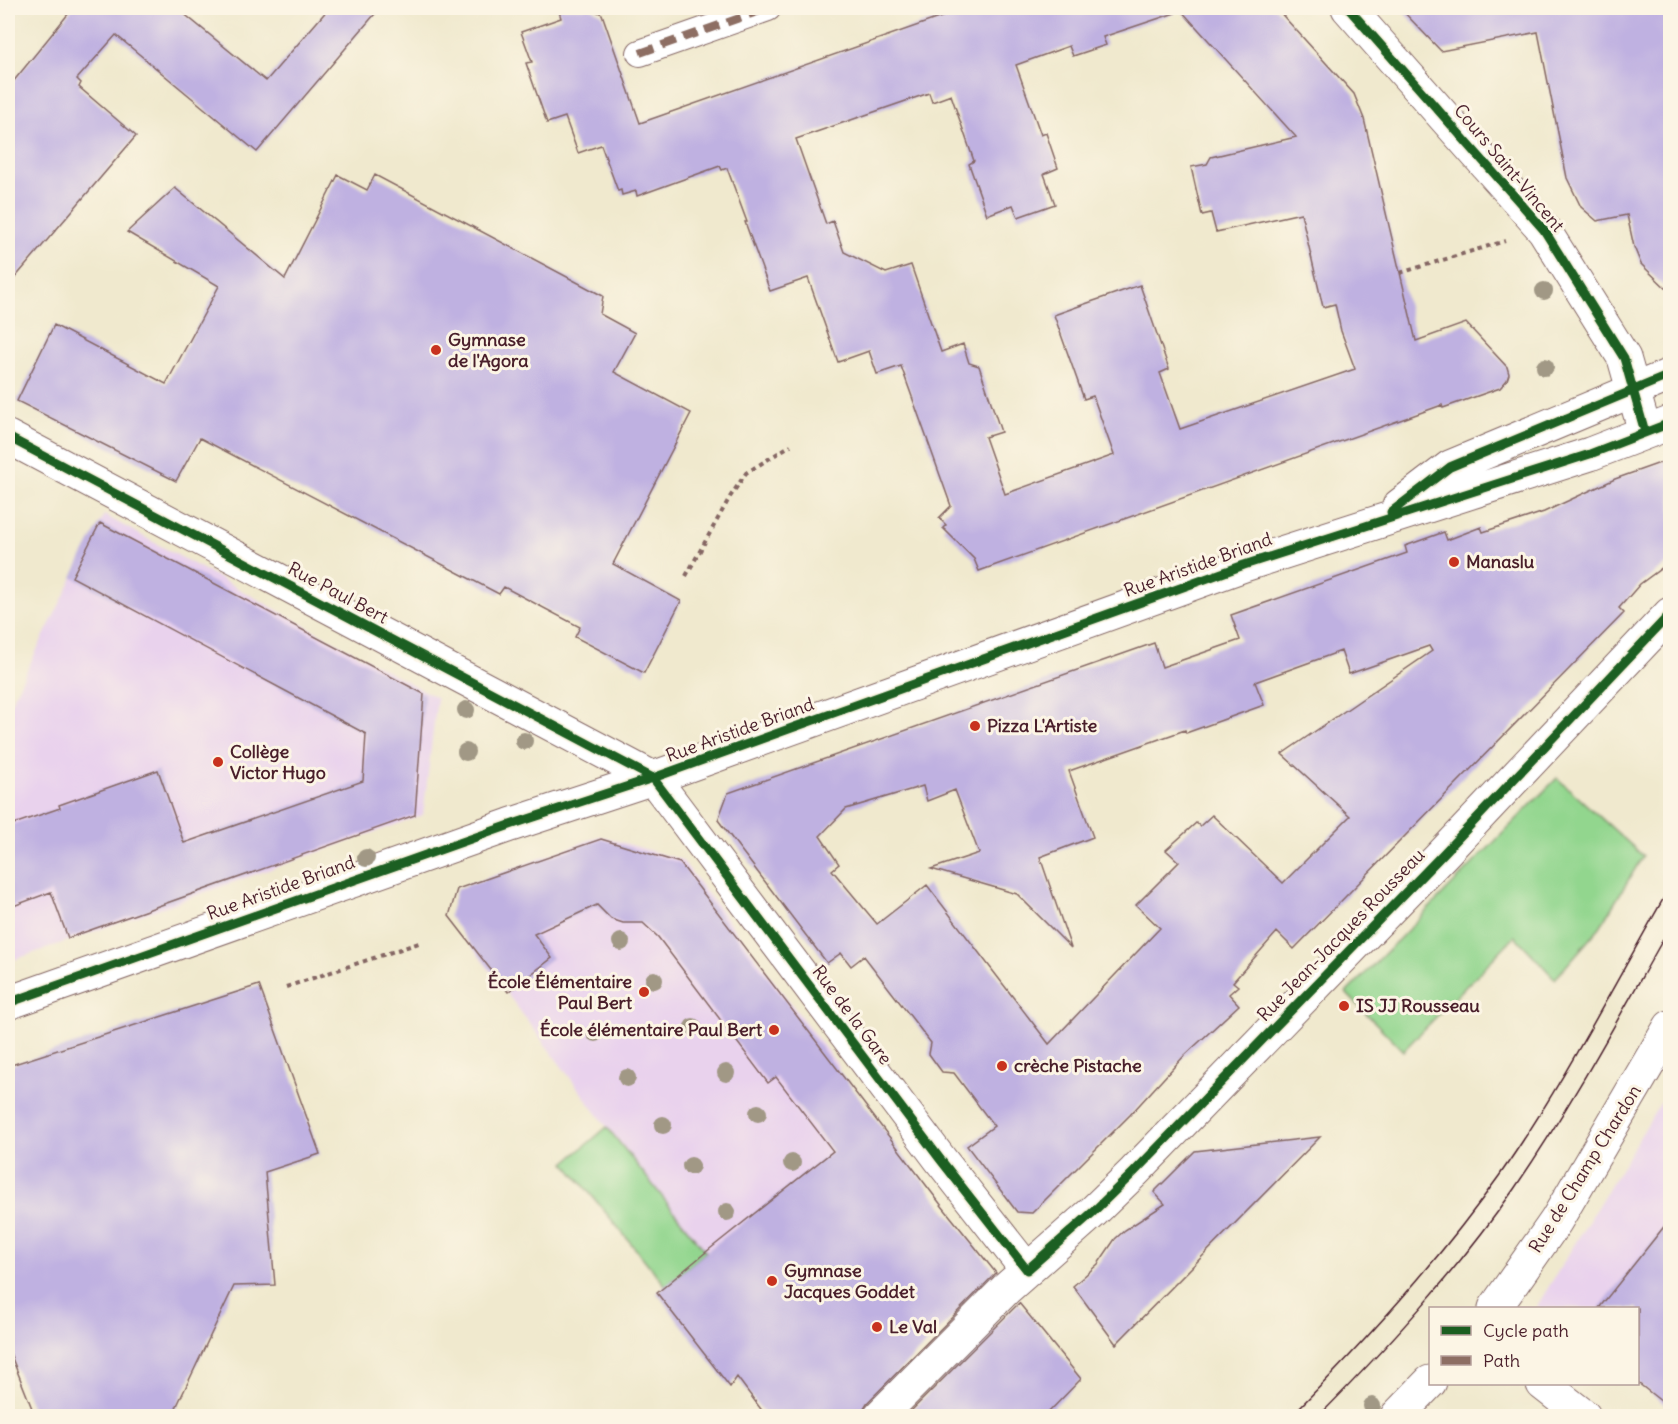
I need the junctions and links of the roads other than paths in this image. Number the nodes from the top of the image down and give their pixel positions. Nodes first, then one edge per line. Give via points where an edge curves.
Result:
1 (768, 8) edge
2 (1348, 8) edge
3 (640, 53) dead end
4 (1671, 375) edge
5 (1634, 390) junction
6 (1658, 428) edge
7 (8, 437) edge
8 (1381, 520) junction
9 (1671, 614) edge
10 (653, 778) junction
11 (8, 1003) edge
12 (1671, 1027) edge
13 (1027, 1270) junction
14 (1497, 1307) edge
15 (1429, 1384) edge
16 (1545, 1385) edge
17 (880, 1416) edge
18 (1397, 1416) edge
19 (1584, 1416) edge

1 - 3 street
2 - 5 street, Cours Saint-Vincent via 1544,230 1624,358
4 - 5 street, Rue Aristide Briand
5 - 6 street, Cours Saint-Vincent
5 - 8 street, Rue Aristide Briand via 1450,466
6 - 8 street, Rue Aristide Briand via 1590,454
7 - 10 street, Rue Paul Bert
8 - 10 street, Rue Aristide Briand via 1244,565
9 - 13 street, Rue Jean-Jacques Rousseau via 1150,1155
10 - 11 street, Rue Aristide Briand
10 - 13 street, Rue de la Gare
12 - 14 street, Rue de Champ Chardon via 1556,1221
13 - 17 street, Rue Jean-Jacques Rousseau
15 - 18 street
16 - 19 street

